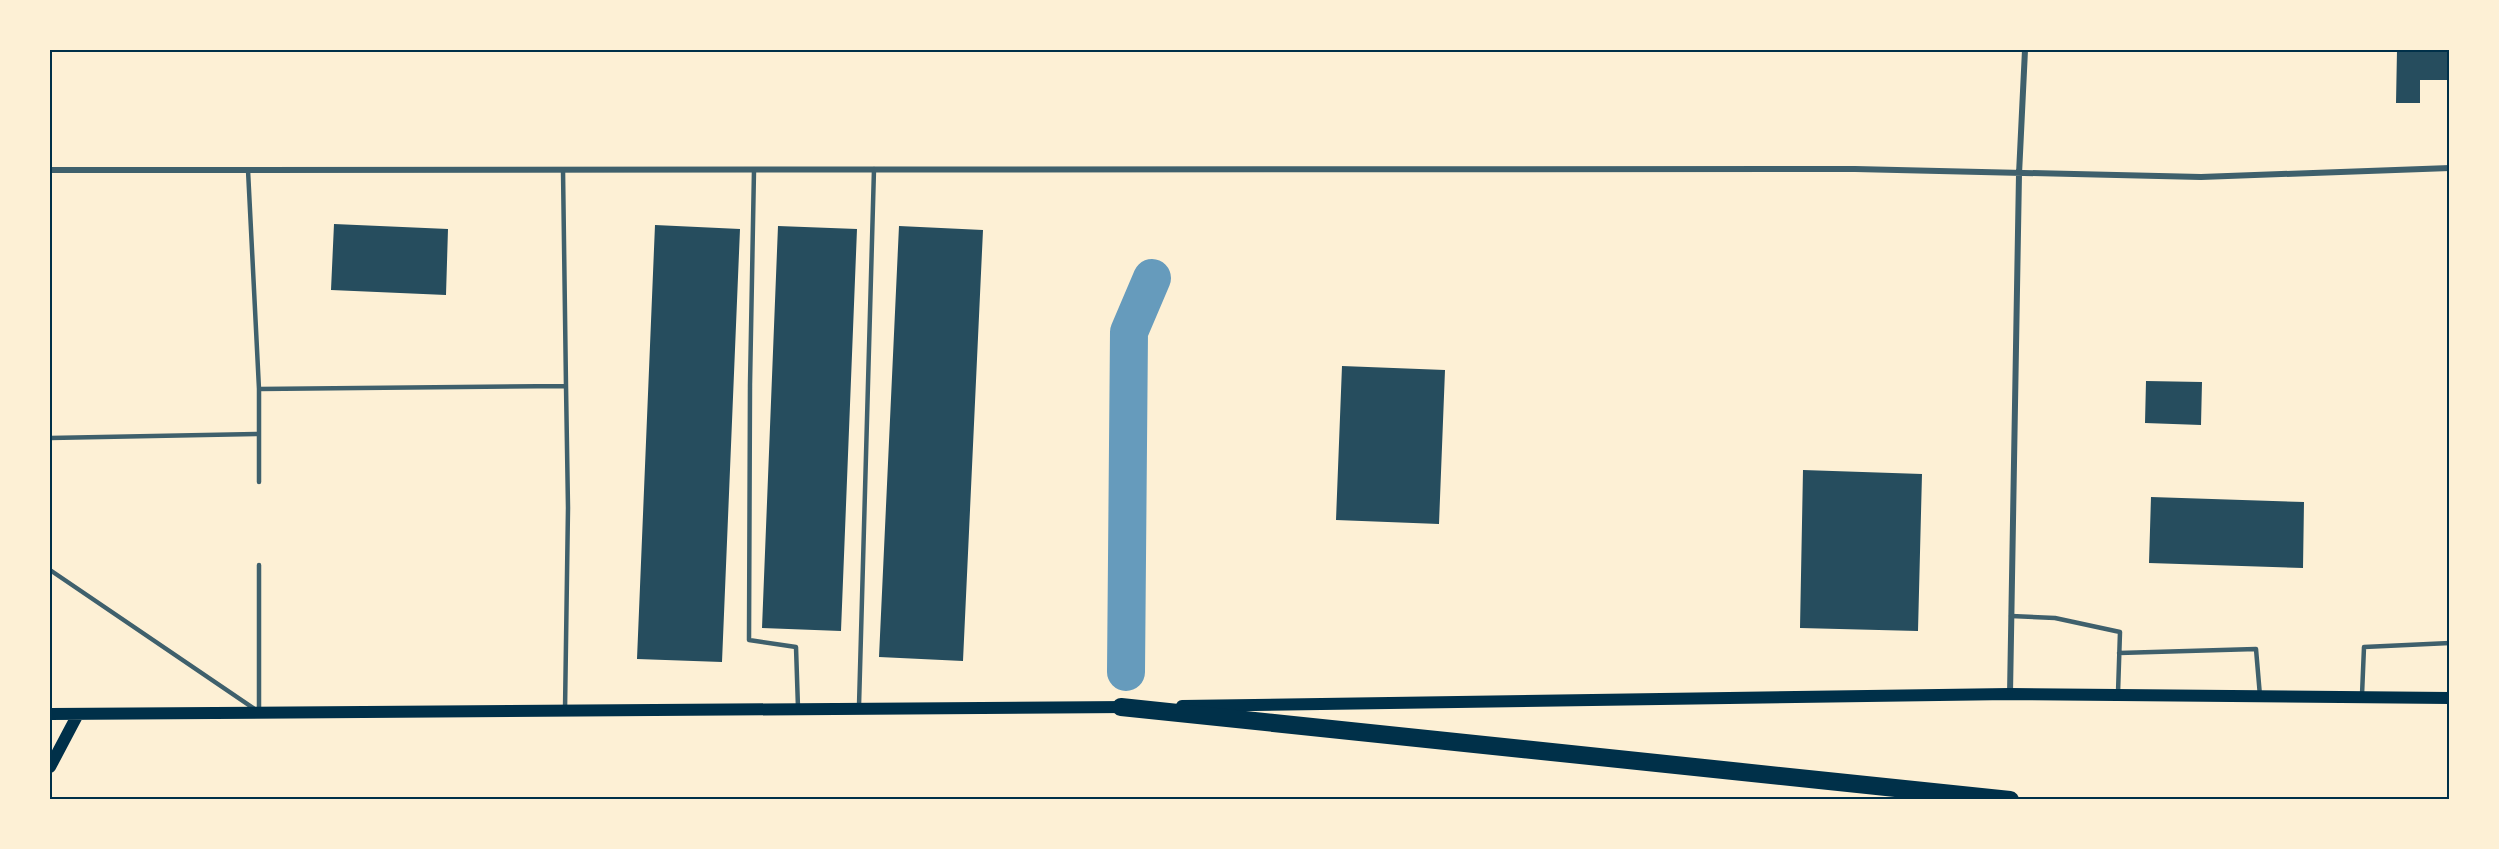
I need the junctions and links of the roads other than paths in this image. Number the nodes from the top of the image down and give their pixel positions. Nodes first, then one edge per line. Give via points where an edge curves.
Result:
1 (2025, 50) edge
2 (2450, 168) edge
3 (874, 169) junction
4 (50, 170) edge
5 (248, 170) junction
6 (562, 170) junction
7 (754, 170) junction
8 (2019, 174) junction
9 (566, 386) junction
10 (259, 389) junction
11 (259, 434) junction
12 (50, 438) edge
13 (259, 482) dead end
14 (259, 565) dead end
15 (50, 570) edge
16 (2011, 616) junction
17 (2450, 643) edge
18 (2119, 653) junction
19 (2010, 694) junction
20 (2118, 695) junction
21 (2260, 696) junction
22 (2362, 698) junction
23 (2450, 698) edge
24 (1121, 707) junction
25 (798, 709) junction
26 (859, 709) junction
27 (566, 710) junction
28 (259, 712) junction
29 (50, 714) edge
30 (78, 714) junction
31 (50, 766) edge
32 (2010, 800) edge

1 - 8 street
2 - 8 street via 2201,177
3 - 7 street
3 - 8 street via 1855,169
3 - 26 lane
4 - 5 street
5 - 6 street
5 - 10 lane
6 - 7 street
6 - 9 lane
7 - 25 lane via 749,640 796,646
8 - 16 street
9 - 10 lane
9 - 27 lane
10 - 11 lane
11 - 12 lane
11 - 13 lane
14 - 28 lane
15 - 28 lane
16 - 18 lane via 2055,618 2120,632
16 - 19 street
17 - 22 lane via 2364,647
18 - 20 lane
18 - 21 lane via 2256,650
19 - 20 main road
19 - 24 main road
20 - 21 main road
21 - 22 main road
22 - 23 main road
24 - 26 main road
24 - 32 highway
25 - 26 main road
25 - 27 main road
27 - 28 main road
28 - 30 main road
29 - 30 main road
30 - 31 main road

